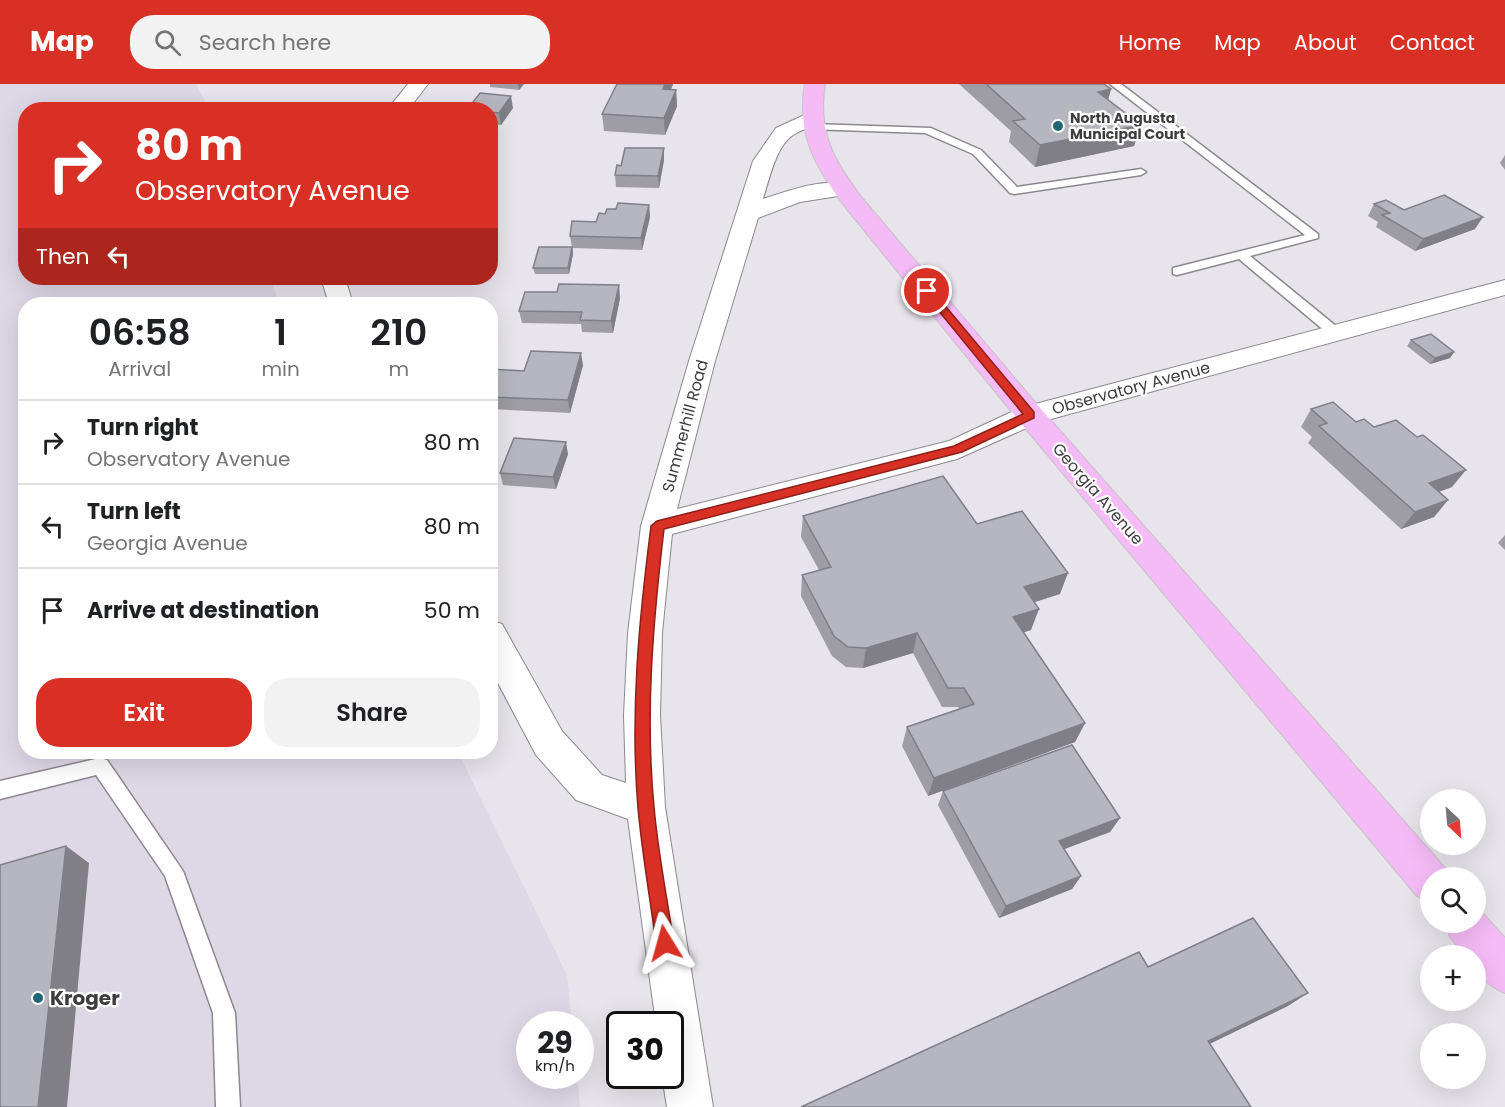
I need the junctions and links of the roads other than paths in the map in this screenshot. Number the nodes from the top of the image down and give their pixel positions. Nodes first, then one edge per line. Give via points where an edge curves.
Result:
1 (418, 84) edge
2 (815, 84) edge
3 (1115, 84) edge
4 (403, 102) edge
5 (812, 122) junction
6 (1141, 172) dead end
7 (843, 189) junction
8 (747, 214) junction
9 (1243, 256) junction
10 (1177, 271) dead end
11 (1505, 287) edge
12 (1337, 334) junction
13 (1030, 415) junction
14 (657, 526) junction
15 (498, 649) edge
16 (0, 789) edge
17 (646, 807) junction
18 (1420, 869) edge
19 (1474, 933) edge
20 (1505, 971) edge
21 (228, 1107) edge
22 (690, 1107) edge

1 - 4 street
2 - 5 main road, Georgia Avenue via 810,104
3 - 9 lane via 1314,236
5 - 6 lane via 927,130 977,152 1014,191
5 - 7 main road, Georgia Avenue via 825,159
5 - 8 street, Summerhill Road via 783,132 764,161
7 - 8 street via 780,198
7 - 13 main road, Georgia Avenue
8 - 14 street, Summerhill Road
9 - 10 lane
9 - 12 lane
11 - 12 street, Observatory Avenue
12 - 13 street, Observatory Avenue
13 - 14 street, Observatory Avenue via 957,449
13 - 18 main road, Georgia Avenue
14 - 17 street, Summerhill Road via 645,633 642,715
15 - 17 street via 549,743 589,788
16 - 21 lane via 100,766 173,871 224,1013
17 - 22 street, Summerhill Road
19 - 20 main road

